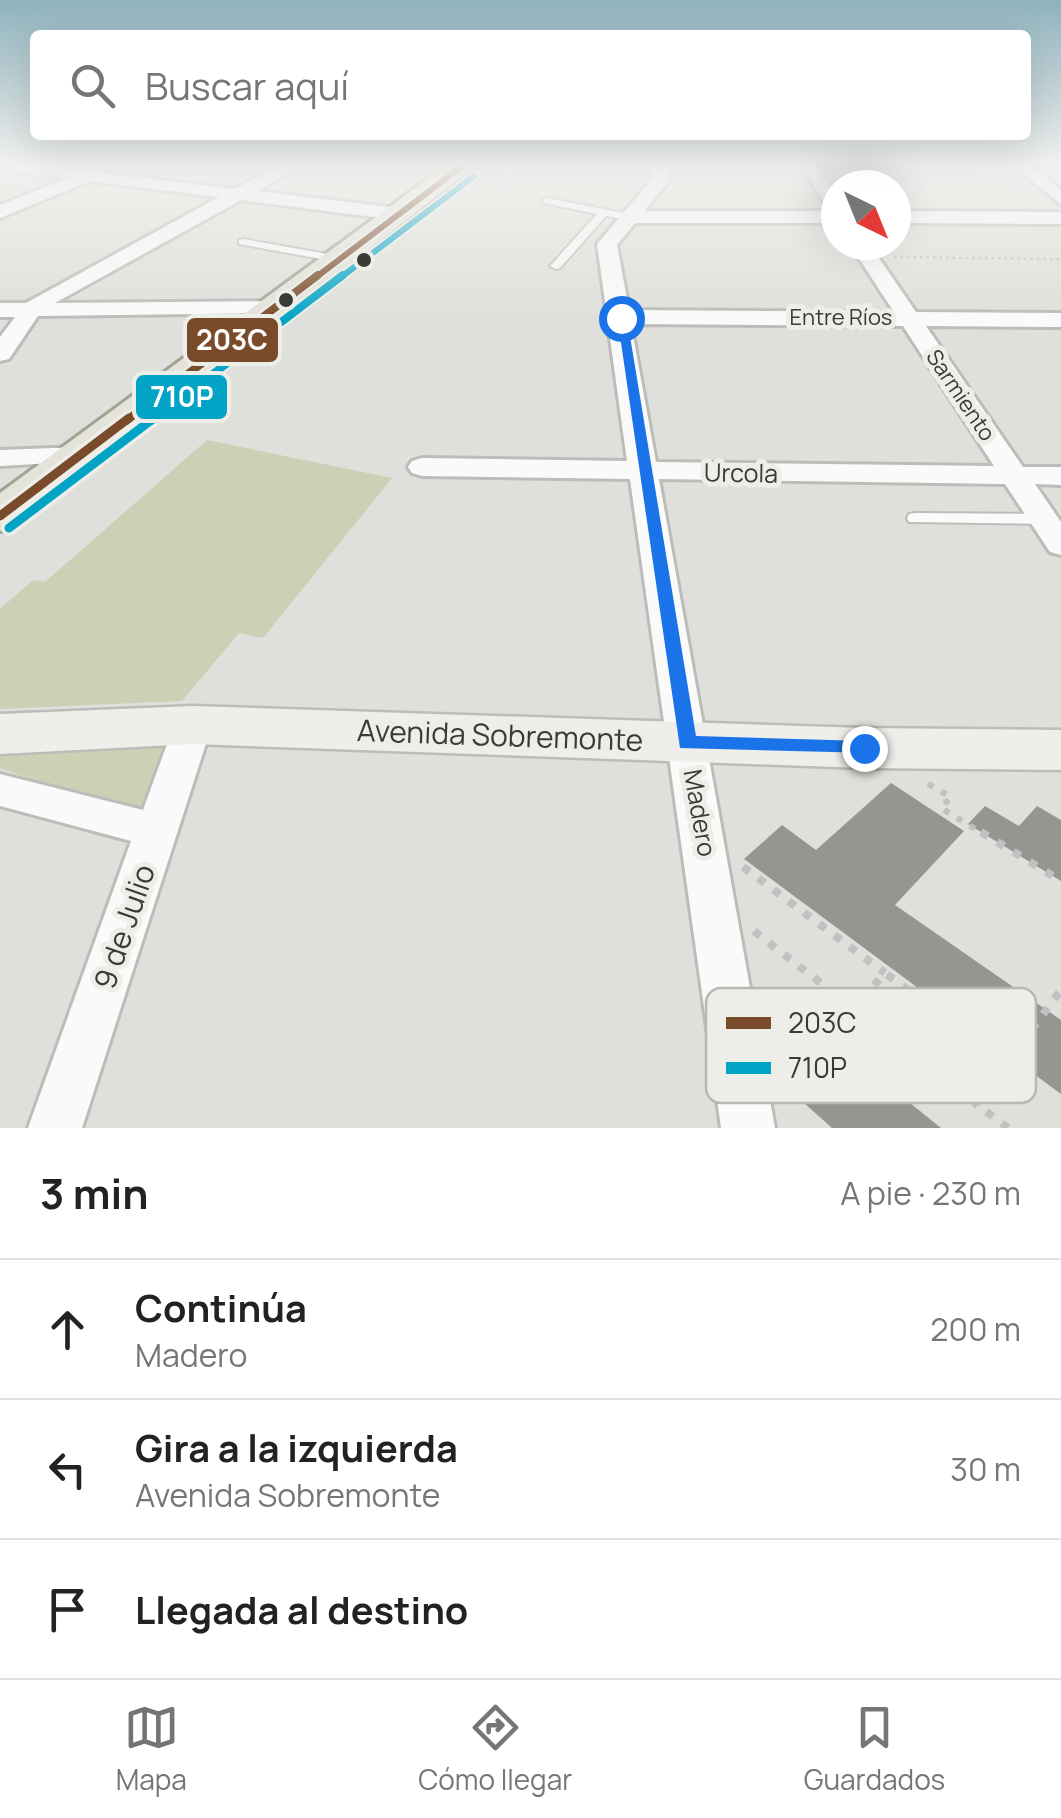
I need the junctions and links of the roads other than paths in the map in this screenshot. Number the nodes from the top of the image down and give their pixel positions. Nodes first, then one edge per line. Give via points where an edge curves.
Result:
1 (199, 217) edge
2 (394, 217) edge
3 (614, 217) edge
4 (615, 217) edge
5 (911, 218) edge
6 (1061, 218) edge
7 (243, 242) dead end
8 (338, 259) junction
9 (870, 260) edge
10 (556, 266) dead end
11 (273, 308) junction
12 (0, 310) edge
13 (32, 310) junction
14 (621, 318) junction
15 (909, 318) junction
16 (1061, 320) edge
17 (0, 354) edge
18 (78, 456) junction
19 (0, 458) edge
20 (422, 467) dead end
21 (646, 472) junction
22 (1014, 475) junction
23 (1061, 476) edge
24 (0, 516) edge
25 (915, 518) dead end
26 (1044, 519) junction
27 (1061, 545) edge
28 (193, 725) junction
29 (0, 734) edge
30 (687, 742) junction
31 (1061, 750) edge
32 (0, 790) edge
33 (158, 831) junction
34 (727, 988) edge
35 (744, 1103) edge
36 (55, 1128) edge
37 (748, 1128) edge

1 - 13 street
2 - 8 main road
3 - 10 lane
4 - 14 street, Madero via 607,244
5 - 6 street
7 - 8 lane
8 - 11 main road
9 - 15 street, Sarmiento
11 - 13 street
11 - 18 main road
12 - 13 street
13 - 17 street
14 - 15 street, Entre Ríos
14 - 21 street, Madero
15 - 16 street, Entre Ríos
15 - 22 street, Sarmiento
18 - 19 street
18 - 24 main road
20 - 21 street, Urcola
21 - 22 street, Urcola
21 - 30 street, Madero
22 - 23 street, Urcola
22 - 26 street, Sarmiento
25 - 26 lane
26 - 27 street, Sarmiento
28 - 29 main road, Avenida Sobremonte
28 - 30 main road, Avenida Sobremonte
28 - 33 street, 9 de Julio
30 - 31 main road, Avenida Sobremonte
30 - 34 street, Madero
32 - 33 street
33 - 36 street, 9 de Julio
35 - 37 street, Madero

